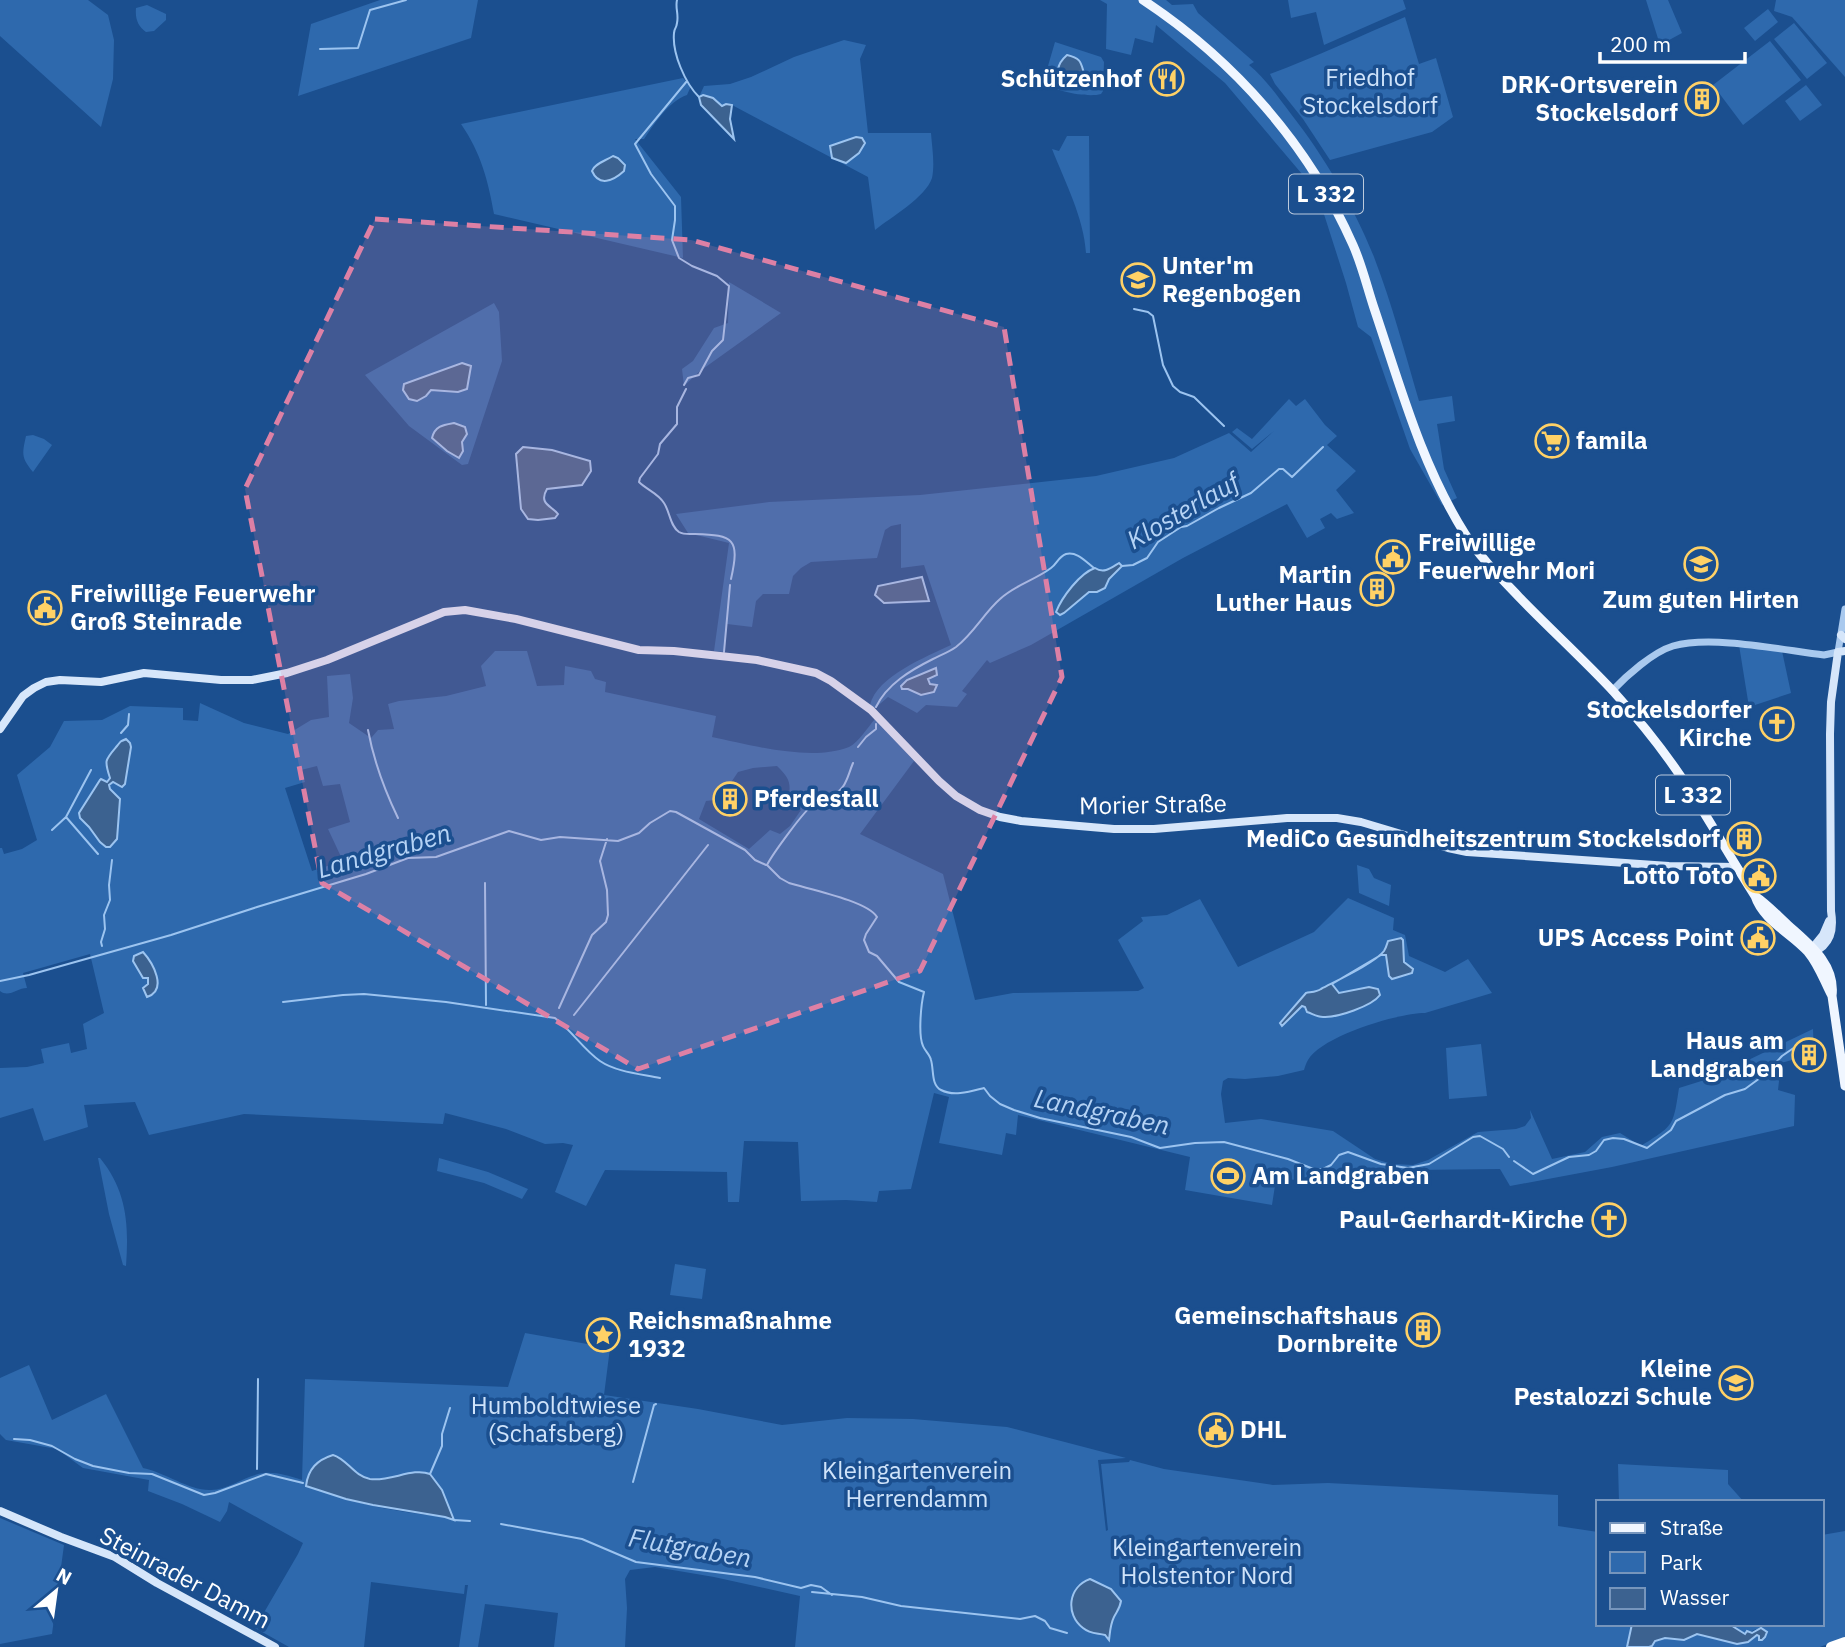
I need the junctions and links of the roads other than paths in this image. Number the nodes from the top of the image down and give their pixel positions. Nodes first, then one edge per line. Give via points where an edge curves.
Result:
1 (1143, 0) edge
2 (1845, 609) edge
3 (1843, 637) edge
4 (1842, 652) edge
5 (1612, 691) junction
6 (0, 729) edge
7 (1736, 867) junction
8 (1813, 951) junction
9 (1845, 1086) edge
10 (0, 1511) edge
11 (1845, 1642) edge
12 (275, 1647) edge
13 (1831, 1647) edge

1 - 5 main road, L 332 via 1234,72 1303,156 1354,246 1414,429 1465,534 1505,582
2 - 3 street
3 - 4 street
4 - 5 street via 1824,655 1728,643 1676,646 1650,659
4 - 8 main road via 1831,702 1831,911
5 - 7 main road, L 332 via 1689,789
6 - 7 main road, Morier Straße via 23,696 46,681 101,682 144,673 252,680 327,660 444,612 473,611 639,650 730,657 816,673 871,710 956,796 1000,817 1114,829 1337,818 1467,852
7 - 8 main road, L 332 via 1766,915
8 - 9 main road, L 332 via 1832,979
10 - 12 main road, Steinrader Damm via 115,1557
11 - 13 highway

